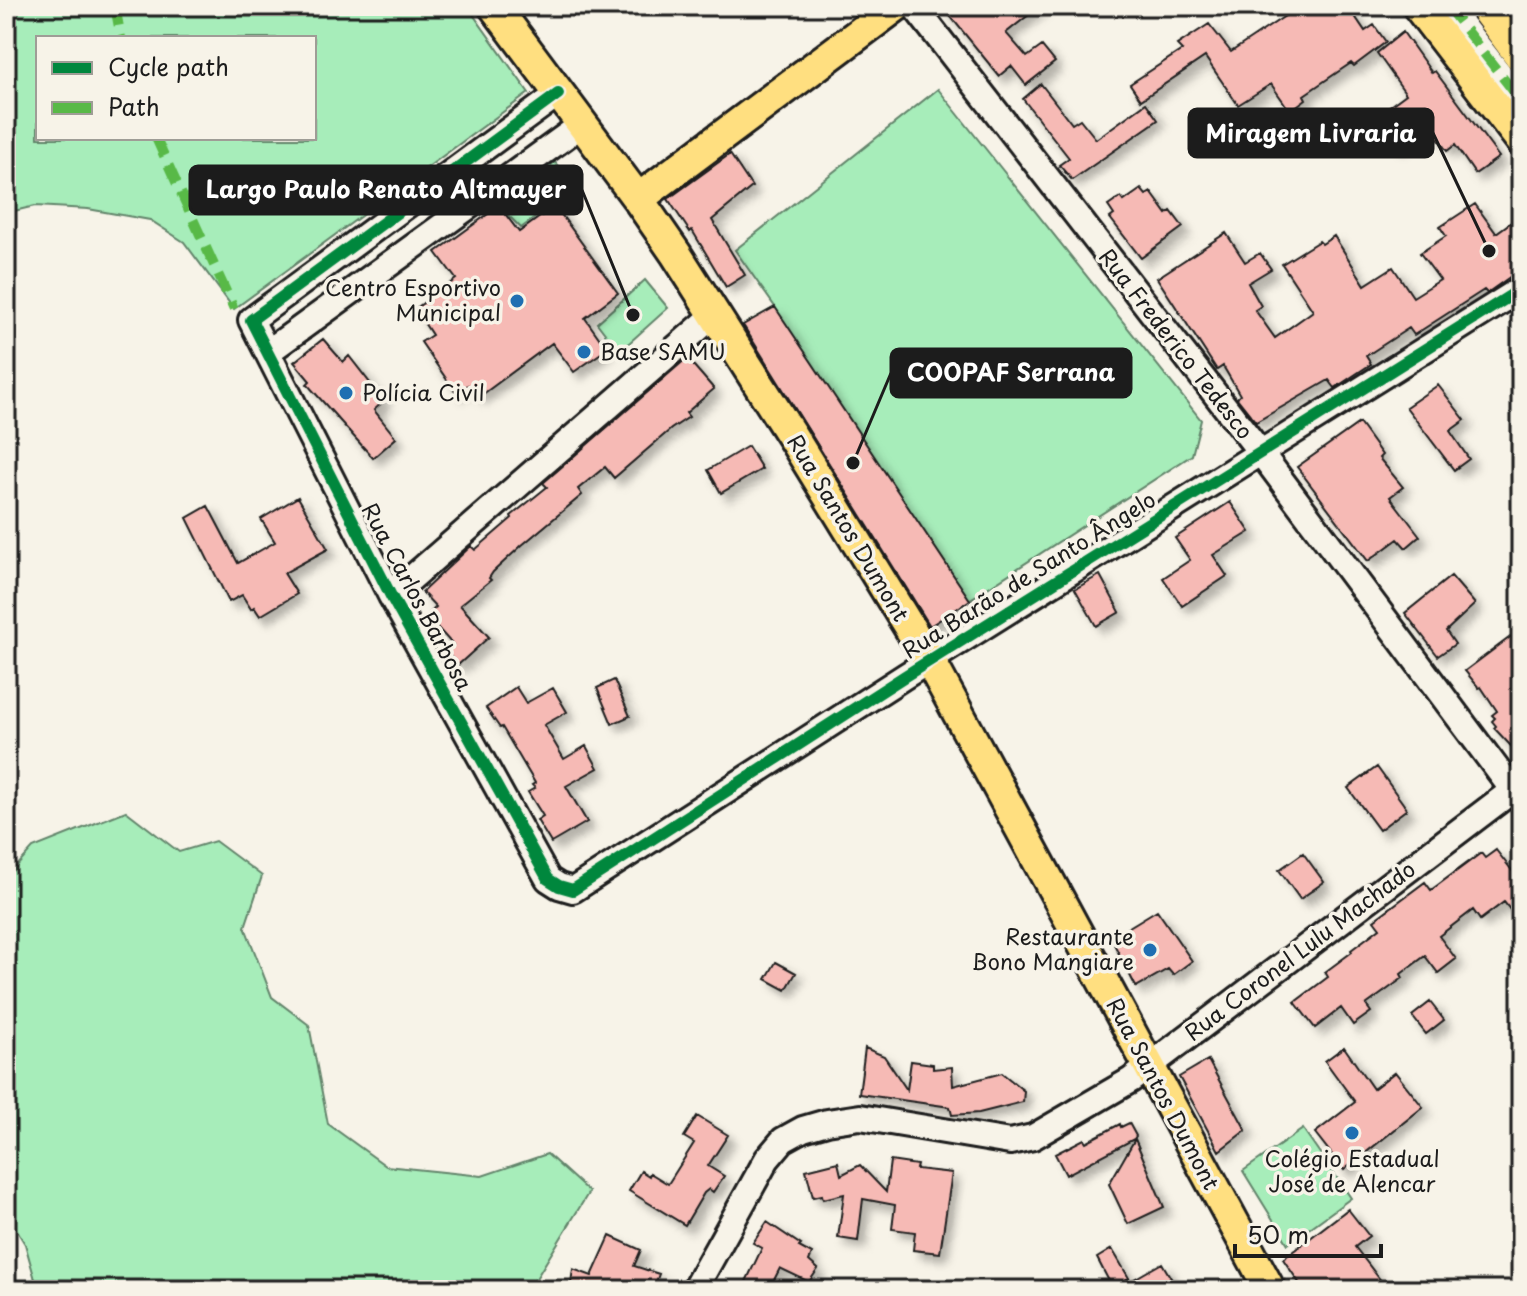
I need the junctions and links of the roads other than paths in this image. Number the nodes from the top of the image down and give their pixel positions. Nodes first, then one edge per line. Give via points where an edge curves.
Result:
1 (494, 6) edge
2 (896, 6) edge
3 (914, 6) edge
4 (1418, 6) edge
5 (1447, 6) edge
6 (1483, 6) edge
7 (1521, 57) edge
8 (558, 94) junction
9 (1521, 101) edge
10 (581, 125) junction
11 (1521, 140) edge
12 (638, 199) junction
13 (1521, 289) edge
14 (715, 314) junction
15 (268, 352) junction
16 (1261, 453) junction
17 (391, 596) junction
18 (930, 661) junction
19 (1518, 792) edge
20 (559, 886) joint
21 (1148, 1067) junction
22 (694, 1290) edge
23 (1270, 1290) edge

1 - 8 main road, Rua Santos Dumont
2 - 12 main road
3 - 16 street, Rua Frederico Tedesco
4 - 11 main road
5 - 9 street
6 - 7 main road
8 - 10 main road, Rua Santos Dumont
8 - 15 street, Rua Carlos Barbosa via 251,320
10 - 12 main road, Rua Santos Dumont
10 - 15 street
12 - 14 main road, Rua Santos Dumont
13 - 16 street, Rua Barão de Santo Ângelo
14 - 17 street
14 - 18 main road, Rua Santos Dumont
15 - 17 street, Rua Carlos Barbosa
16 - 18 street, Rua Barão de Santo Ângelo
16 - 19 street, Rua Frederico Tedesco
17 - 20 street, Rua Carlos Barbosa via 548,879
18 - 20 street, Rua Barão de Santo Ângelo via 573,890
18 - 21 main road, Rua Santos Dumont
19 - 21 street, Rua Coronel Lulu Machado
21 - 22 street, Rua Coronel Lulu Machado via 1033,1137 1010,1142 860,1117 803,1129 783,1140 767,1159
21 - 23 main road, Rua Santos Dumont

